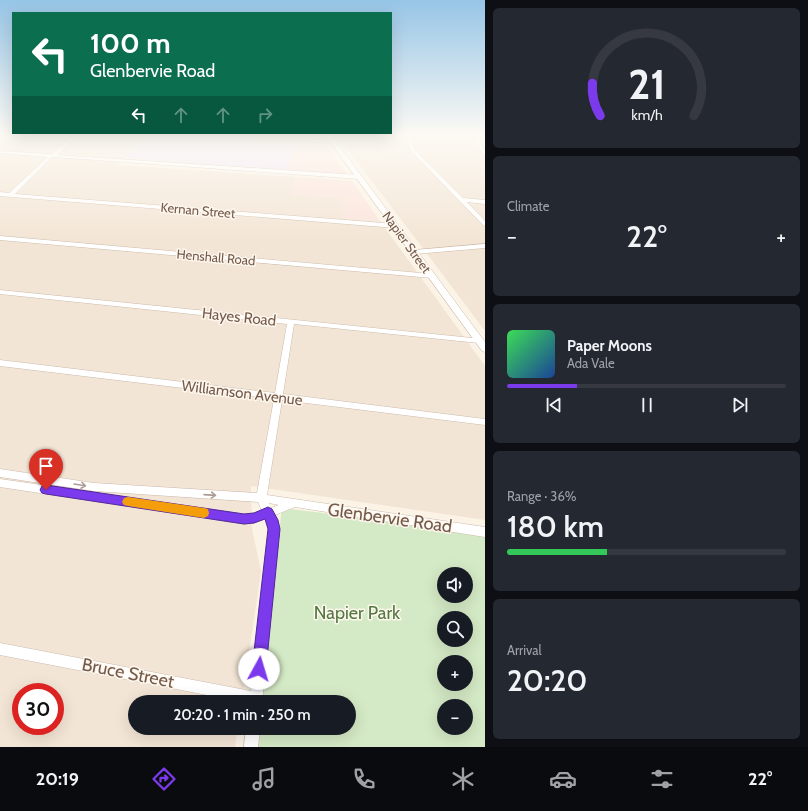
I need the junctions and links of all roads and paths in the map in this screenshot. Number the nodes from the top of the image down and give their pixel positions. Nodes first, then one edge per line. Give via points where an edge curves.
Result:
1 (36, 171) edge
2 (260, 171) edge
3 (355, 171) edge
4 (433, 171) edge
5 (360, 178) junction
6 (1, 195) edge
7 (10, 195) junction
8 (462, 200) junction
9 (485, 202) edge
10 (485, 224) edge
11 (396, 226) junction
12 (0, 238) edge
13 (485, 246) edge
14 (415, 252) junction
15 (432, 276) junction
16 (0, 292) edge
17 (290, 322) junction
18 (479, 341) junction
19 (485, 349) edge
20 (0, 363) edge
21 (278, 397) junction
22 (485, 422) edge
23 (0, 473) edge
24 (0, 483) edge
25 (262, 498) junction
26 (296, 504) junction
27 (268, 512) junction
28 (485, 532) edge
29 (0, 649) edge
30 (231, 695) edge
31 (257, 695) edge
32 (252, 735) edge
33 (251, 747) edge

1 - 7 street
2 - 5 street
3 - 5 street, Napier Street
4 - 8 street
5 - 11 street, Napier Street
6 - 7 street, Kernan Street
7 - 11 street, Kernan Street
8 - 9 street
8 - 10 street
11 - 14 street, Napier Street
12 - 15 street, Henshall Road
13 - 14 street
14 - 15 street, Napier Street
15 - 18 street, Napier Street
16 - 17 street, Hayes Road
17 - 18 street, Hayes Road
17 - 21 street
18 - 19 street, Napier Street
20 - 21 street, Williamson Avenue
21 - 22 street, Williamson Avenue
21 - 25 street
23 -> 25 street, Glenbervie Road via 94,487
24 - 27 street, Glenbervie Road via 244,519
25 - 26 street, Glenbervie Road
25 - 27 street
26 - 27 street, Glenbervie Road
26 - 28 street, Glenbervie Road
27 - 31 street via 274,529
29 - 30 street, Bruce Street
32 - 33 street

